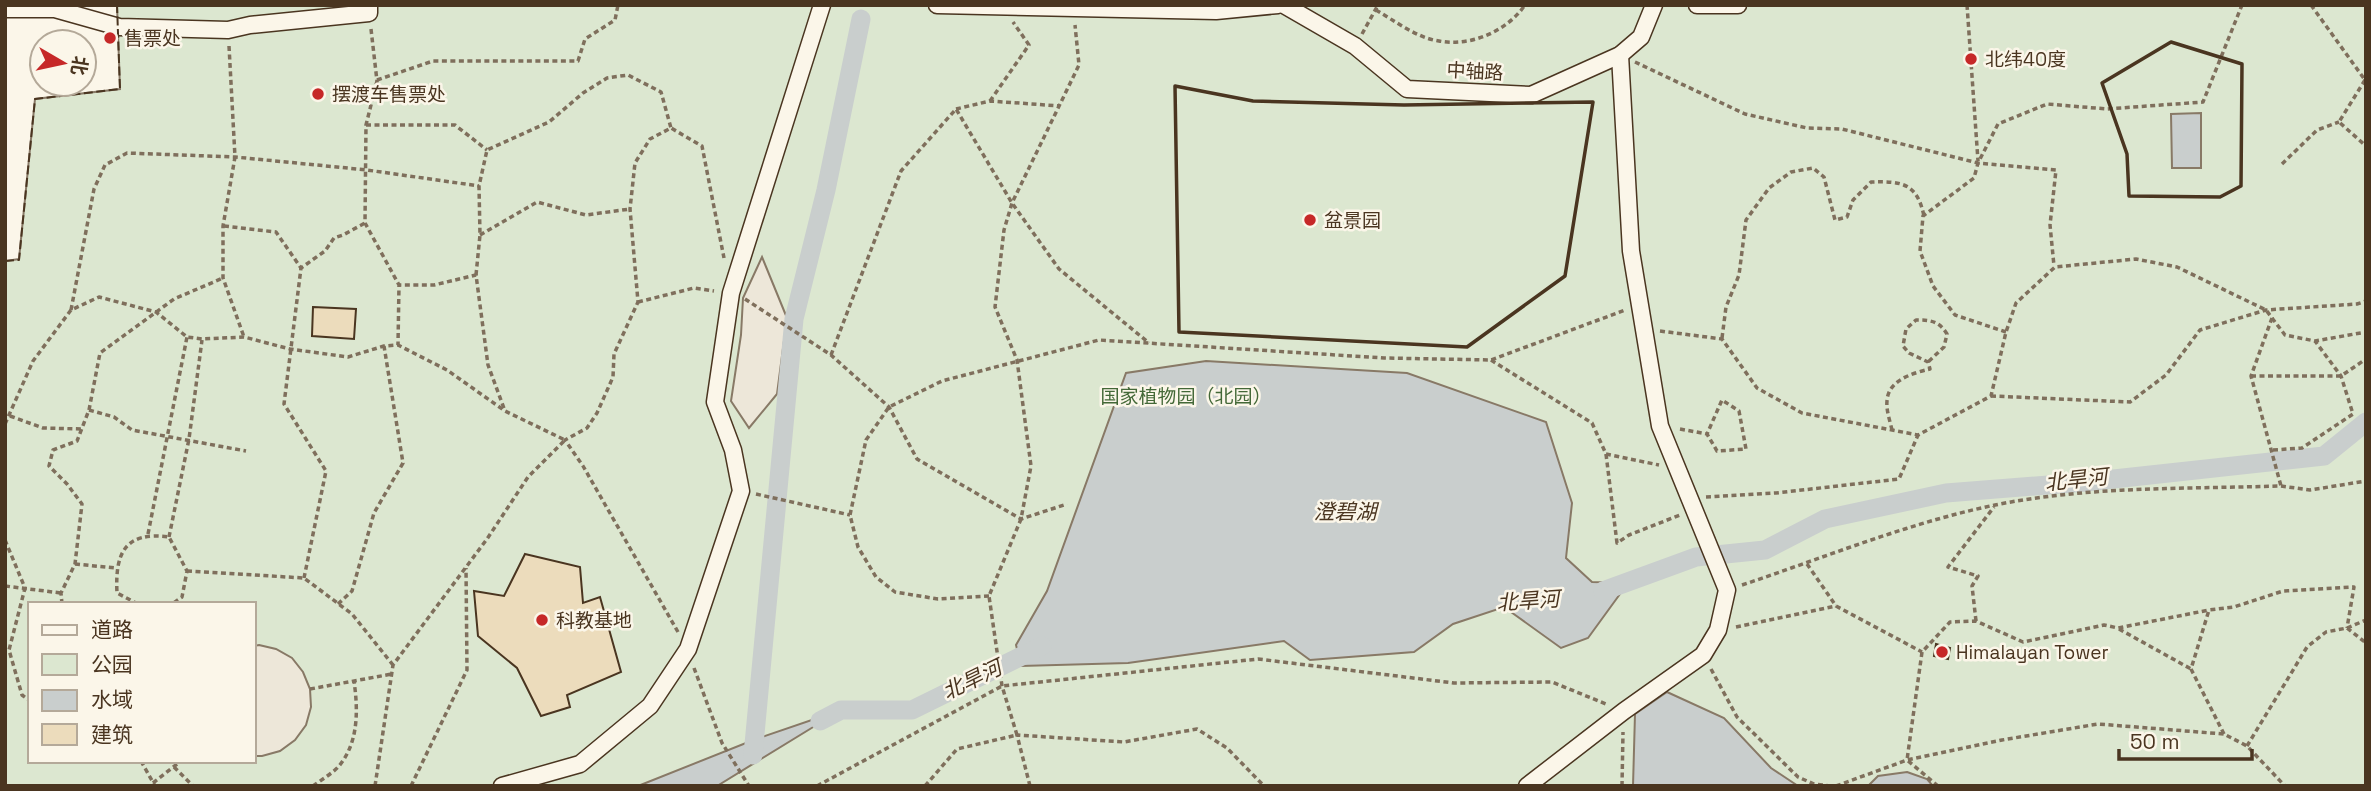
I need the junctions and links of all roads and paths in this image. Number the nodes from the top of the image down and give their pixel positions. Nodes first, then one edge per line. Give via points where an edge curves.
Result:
1 (618, 5) edge
2 (822, 5) edge
3 (937, 5) edge
4 (1278, 5) edge
5 (1284, 5) edge
6 (1525, 5) edge
7 (1654, 5) edge
8 (1697, 5) edge
9 (1738, 5) edge
10 (1966, 5) edge
11 (2242, 5) edge
12 (2311, 5) edge
13 (1001, 7) edge
14 (1377, 8) edge
15 (5, 9) edge
16 (369, 9) edge
17 (1074, 9) junction
18 (228, 30) junction
19 (1355, 46) junction
20 (1620, 55) junction
21 (2365, 80) edge
22 (377, 81) junction
23 (990, 101) junction
24 (1060, 106) junction
25 (956, 109) junction
26 (2339, 122) junction
27 (366, 125) junction
28 (671, 128) junction
29 (2366, 146) edge
30 (487, 150) junction
31 (235, 157) junction
32 (1978, 163) junction
33 (2282, 164) dead end
34 (367, 170) junction
35 (479, 186) junction
36 (1012, 203) junction
37 (631, 209) junction
38 (1924, 216) junction
39 (365, 223) junction
40 (223, 226) junction
41 (480, 235) junction
42 (2054, 267) junction
43 (301, 268) junction
44 (476, 275) junction
45 (223, 278) junction
46 (399, 285) junction
47 (731, 293) junction
48 (2366, 301) edge
49 (638, 302) junction
50 (1641, 304) junction
51 (71, 310) junction
52 (2266, 310) junction
53 (156, 312) junction
54 (2272, 318) junction
55 (1644, 330) junction
56 (2366, 331) edge
57 (2006, 332) junction
58 (187, 337) junction
59 (244, 337) junction
60 (202, 339) junction
61 (1722, 339) junction
62 (2315, 341) junction
63 (1150, 344) junction
64 (398, 345) junction
65 (384, 346) junction
66 (290, 349) junction
67 (830, 354) junction
68 (2366, 359) edge
69 (1017, 360) junction
70 (1491, 360) junction
71 (1928, 362) junction
72 (2251, 376) junction
73 (2341, 376) junction
74 (1991, 396) junction
75 (890, 407) junction
76 (89, 410) junction
77 (505, 411) junction
78 (10, 416) junction
79 (5, 424) edge
80 (1660, 426) junction
81 (82, 429) junction
82 (1892, 430) junction
83 (1707, 434) junction
84 (1918, 435) junction
85 (167, 437) junction
86 (189, 439) junction
87 (565, 440) junction
88 (2273, 450) junction
89 (246, 451) dead end
90 (1606, 454) junction
91 (1678, 470) junction
92 (2366, 481) edge
93 (2281, 486) junction
94 (741, 491) junction
95 (1693, 503) junction
96 (1067, 504) dead end
97 (1995, 505) junction
98 (849, 515) junction
99 (1021, 519) junction
100 (148, 534) junction
101 (169, 537) junction
102 (5, 540) edge
103 (1807, 563) junction
104 (75, 564) junction
105 (466, 566) junction
106 (116, 568) junction
107 (187, 571) junction
108 (304, 578) junction
109 (5, 586) edge
110 (25, 588) junction
111 (1727, 590) junction
112 (61, 593) junction
113 (989, 596) junction
114 (62, 602) edge
115 (134, 602) edge
116 (176, 602) edge
117 (338, 604) junction
118 (1836, 606) junction
119 (2209, 610) junction
120 (2366, 620) edge
121 (1976, 621) junction
122 (2118, 628) junction
123 (2347, 628) junction
124 (1718, 631) junction
125 (2366, 643) edge
126 (688, 649) junction
127 (1922, 652) junction
128 (1703, 655) junction
129 (393, 665) junction
130 (2191, 668) junction
131 (392, 674) junction
132 (354, 681) junction
133 (1002, 687) junction
134 (310, 689) dead end
135 (28, 700) edge
136 (1624, 711) junction
137 (2224, 734) junction
138 (1017, 735) junction
139 (2247, 746) junction
140 (1907, 760) junction
141 (142, 763) edge
142 (179, 763) edge
143 (174, 767) junction
144 (154, 785) edge
145 (192, 786) edge
146 (313, 786) edge
147 (375, 786) edge
148 (411, 786) edge
149 (502, 786) edge
150 (749, 786) edge
151 (817, 786) edge
152 (925, 786) edge
153 (1030, 786) edge
154 (1264, 786) edge
155 (1527, 786) edge
156 (1622, 786) edge
157 (1830, 786) edge
158 (1836, 786) edge
159 (1938, 786) edge
160 (2285, 786) edge

1 - 22 path via 615,20 585,39 578,61 433,61
2 - 47 street
3 - 13 street
4 - 17 street via 1216,11
5 - 19 street, 中轴路
6 - 14 path via 1499,29 1460,42 1420,36
7 - 20 street, 中轴路 via 1641,37
8 - 9 street
10 - 32 path
11 - 32 path via 2203,102 2106,110 2047,104 1998,124
12 - 21 path
13 - 17 street
13 - 23 path via 1029,45
14 - 19 path
15 - 18 street via 55,9 119,27
16 - 18 street
16 - 22 path
17 - 24 path via 1079,65
18 - 31 path
19 - 20 street, 中轴路 via 1407,89 1531,95
20 - 32 path via 1745,114 1807,128 1842,129
20 - 50 street via 1631,251
21 - 26 path
22 - 27 path
23 - 24 path
23 - 25 path
24 - 36 path
25 - 36 path
25 - 67 path via 901,172
26 - 29 path
26 - 33 path via 2317,130
27 - 30 path via 454,125
27 - 34 path
28 - 30 path via 661,92 628,75 607,78 549,122
28 - 37 path via 650,139 635,163
28 - 47 path via 702,146
30 - 35 path
31 - 34 path
31 - 40 path
31 - 51 path via 127,153 105,165 94,189
32 - 38 path via 1974,178
32 - 42 path via 2056,170 2050,225
34 - 35 path
34 - 39 path
35 - 41 path
36 - 63 path via 1059,269
36 - 69 path via 1004,230 995,307
37 - 41 path via 586,215 537,202
37 - 49 path
38 - 57 path via 1920,251 1933,286 1955,315
38 - 61 path via 1920,200 1909,186 1871,182 1853,200 1847,217 1835,220 1824,177 1812,167 1791,172 1769,188 1746,220 1739,275 1726,307
39 - 43 path via 334,238 325,251
39 - 46 path
40 - 43 path via 276,232
40 - 45 path
41 - 44 path
42 - 52 path via 2136,258 2177,267
42 - 57 path via 2016,303
43 - 66 path
44 - 46 path via 433,285
44 - 77 path via 488,365
45 - 53 path
45 - 59 path
46 - 64 path
47 - 49 path via 694,288
47 - 67 path
47 - 94 street via 715,402 733,450
48 - 52 path
49 - 87 path via 614,354 613,377 597,413 587,428
50 - 55 street
50 - 70 path
51 - 53 path via 99,297
51 - 78 path via 33,361
52 - 54 path
52 - 74 path via 2200,330 2166,376 2130,402
53 - 58 path
53 - 76 path via 100,353
54 - 62 path via 2285,335
54 - 72 path
55 - 61 path
55 - 80 street
56 - 62 path
57 - 74 path
58 - 60 path
58 - 85 path
59 - 60 path
59 - 66 path
60 - 86 path
61 - 82 path via 1757,388 1802,413
62 - 73 path
63 - 69 path via 1099,340
63 - 70 path
64 - 65 path
64 - 77 path via 447,370
65 - 66 path via 348,357
65 - 117 path via 403,463 374,513 352,591
66 - 108 path via 284,404 326,471
67 - 75 path
68 - 73 path
69 - 75 path via 942,381
69 - 99 path via 1031,466
70 - 90 path via 1592,424
71 - 71 path via 1944,347 1947,334 1941,324 1916,320 1906,329 1903,346
71 - 82 path via 1930,369 1892,386 1887,400
72 - 73 path
72 - 88 path
73 - 88 path via 2353,414 2302,448
74 - 84 path
75 - 98 path via 866,440
75 - 99 path via 917,458
76 - 81 path
76 - 85 path via 114,417 132,430
77 - 87 path
78 - 79 path
78 - 81 path via 43,428
80 - 83 path
80 - 91 street
81 - 104 path via 77,441 53,450 49,466 82,504
82 - 84 path
83 - 83 path via 1717,451 1746,449 1739,411 1722,400
84 - 95 path via 1899,479
85 - 86 path
85 - 100 path
86 - 89 path
86 - 101 path
87 - 105 path via 528,477
87 - 126 path
88 - 93 path
90 - 91 path
90 - 95 path via 1617,543
91 - 95 street
92 - 93 path via 2311,490
93 - 97 path via 2088,491
94 - 98 path
94 - 126 street
95 - 111 street
96 - 99 path
97 - 103 path via 1897,530
97 - 121 path via 1948,567 1978,576 1972,586
98 - 113 path via 858,547 876,577 895,592 938,599
99 - 113 path
100 - 101 path
100 - 106 path via 124,548
101 - 107 path
102 - 110 path
103 - 111 path
103 - 118 path
104 - 106 path
104 - 112 path
105 - 129 path
105 - 148 path via 467,670
106 - 115 path via 117,593
107 - 108 path
107 - 116 path via 182,597
108 - 117 path
109 - 110 path
110 - 112 path
110 - 135 path via 9,650 22,695
111 - 124 street
112 - 114 path
113 - 133 path
117 - 129 path via 352,614
118 - 124 path
118 - 127 path
119 - 122 path
119 - 123 path via 2283,591 2354,587
119 - 130 path
120 - 123 path
121 - 122 path via 2022,642 2104,625
121 - 127 path via 1950,622
122 - 130 path
123 - 125 path
123 - 139 path via 2326,632 2306,647
124 - 128 street
126 - 149 street via 650,706 580,764
126 - 150 path via 722,743
127 - 140 path
128 - 136 street
128 - 157 path via 1737,717 1798,777
129 - 131 path
130 - 137 path
131 - 132 path
131 - 147 path
132 - 134 path
132 - 146 path via 358,709 351,743 339,766
133 - 136 path via 1258,659 1454,682 1552,682
133 - 138 path
133 - 151 path
136 - 155 street
136 - 156 path
137 - 139 path
137 - 140 path via 2098,724
138 - 152 path via 957,749
138 - 153 path
138 - 154 path via 1124,742 1197,729 1227,748
139 - 160 path
140 - 158 path
140 - 159 path
141 - 144 path
142 - 143 path
143 - 144 path
143 - 145 path

